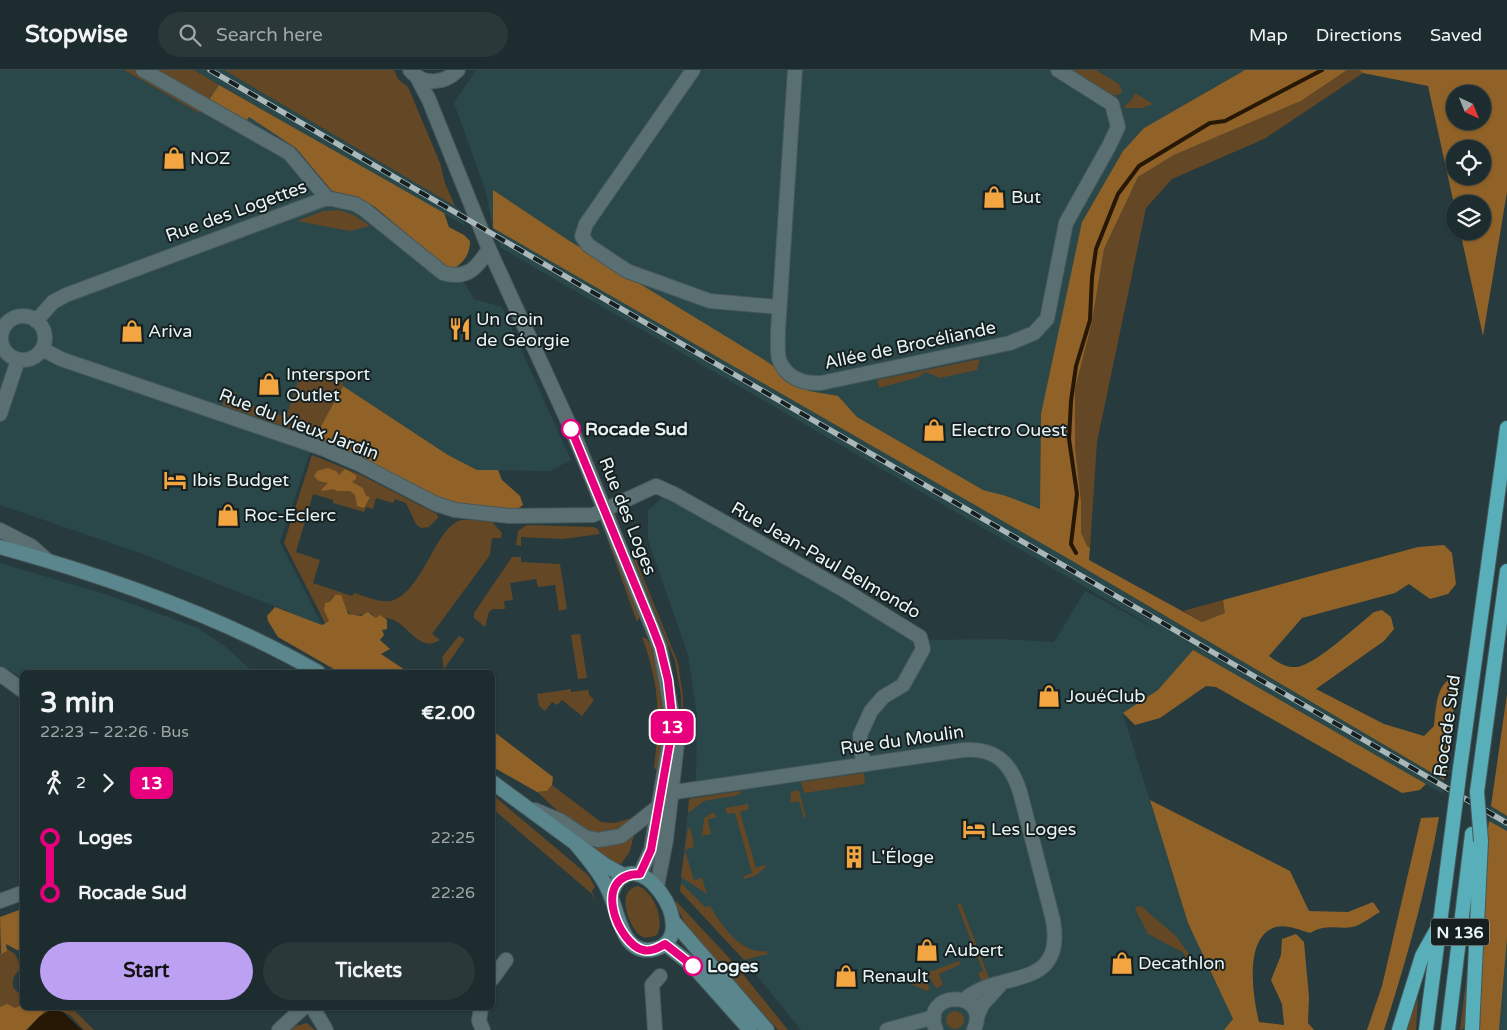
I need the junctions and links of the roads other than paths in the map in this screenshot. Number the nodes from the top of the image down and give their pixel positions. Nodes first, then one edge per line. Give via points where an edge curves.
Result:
1 (143, 70) edge
2 (458, 70) edge
3 (693, 70) edge
4 (795, 70) edge
5 (1058, 70) edge
6 (414, 73) edge
7 (443, 80) junction
8 (432, 109) junction
9 (327, 198) junction
10 (489, 249) junction
11 (779, 307) junction
12 (36, 321) junction
13 (0, 340) edge
14 (42, 349) junction
15 (18, 360) junction
16 (0, 414) edge
17 (1507, 428) edge
18 (605, 510) junction
19 (0, 530) edge
20 (0, 547) edge
21 (47, 560) junction
22 (1507, 571) edge
23 (314, 670) edge
24 (0, 674) edge
25 (20, 689) edge
26 (863, 764) junction
27 (495, 784) edge
28 (664, 797) junction
29 (528, 806) junction
30 (1476, 838) junction
31 (575, 843) junction
32 (640, 874) junction
33 (625, 876) junction
34 (658, 886) junction
35 (20, 894) edge
36 (611, 896) junction
37 (1, 899) edge
38 (673, 922) junction
39 (1439, 926) junction
40 (665, 944) junction
41 (506, 960) dead end
42 (495, 975) edge
43 (660, 976) dead end
44 (1001, 984) junction
45 (964, 1000) junction
46 (300, 1010) edge
47 (314, 1010) edge
48 (481, 1010) edge
49 (935, 1024) edge
50 (976, 1024) edge
51 (279, 1030) edge
52 (326, 1030) edge
53 (483, 1030) edge
54 (655, 1030) edge
55 (750, 1030) edge
56 (767, 1030) edge
57 (887, 1030) edge
58 (1399, 1030) edge
59 (1426, 1030) edge
60 (1448, 1030) edge
61 (1472, 1030) edge

1 - 9 street via 289,153
2 - 7 street
3 - 11 street via 586,224 582,236 588,245 627,271 710,301
4 - 11 street, Allée de Brocéliande
5 - 11 street, Allée de Brocéliande via 1112,104 1118,127 1066,223 1047,319 1034,333 1010,343 807,383 787,372 779,359
6 - 7 street via 430,82
6 - 8 street, Rue des Loges
7 - 8 street
8 - 10 street, Rue des Loges
9 - 10 street, Rue des Logettes via 355,204 365,210 443,273 464,275 477,268
9 - 12 street, Rue des Logettes via 66,295 53,302
10 - 18 street, Rue des Loges
12 - 13 street via 26,316 10,321
12 - 14 street via 44,334
13 - 15 street via 6,353
14 - 15 street via 34,357
14 - 18 street, Rue du Vieux Jardin via 61,359 324,450 455,510 509,516 593,515
15 - 16 street
17 - 39 highway, Rocade Sud / N 136, bridge
18 - 26 street, Rue Jean-Paul Belmondo via 656,486 810,571 920,637 923,649 903,685 883,697 871,711 860,736
18 - 28 street, Rue des Loges via 660,647 673,724
19 - 21 street via 31,546
20 - 21 main road
21 - 23 main road via 188,610
22 - 30 highway, N 136, bridge via 1478,786
24 - 25 street
26 - 28 street, Rue du Moulin
26 - 44 street, Rue du Moulin via 978,749 998,757 1012,772 1020,792 1055,935 1052,951 1044,965
27 - 29 main road
28 - 29 street via 621,836 598,840 584,838 561,821
28 - 32 street, Rue des Loges via 651,850
28 - 34 street, Rue des Loges
29 - 31 main road
30 - 60 highway, N 136
30 - 61 highway
31 - 33 main road
31 - 36 main road
32 - 33 main road
32 - 34 main road
33 - 36 main road via 615,884
34 - 38 main road
35 - 37 street
36 - 40 main road via 621,928 633,945 643,950
38 - 40 main road via 672,934
38 - 56 main road
39 - 58 highway via 1422,956
39 - 59 highway, Rocade Sud / N 136
40 - 55 main road via 693,966
41 - 42 street
43 - 54 street via 652,985
44 - 45 street, Rue du Moulin via 972,993
44 - 50 street, Rue du Moulin via 982,1005
45 - 49 street, Rue du Moulin via 955,998 943,1002
45 - 50 street via 974,1009
46 - 51 street
47 - 52 street
48 - 53 street via 479,1021
49 - 57 street

